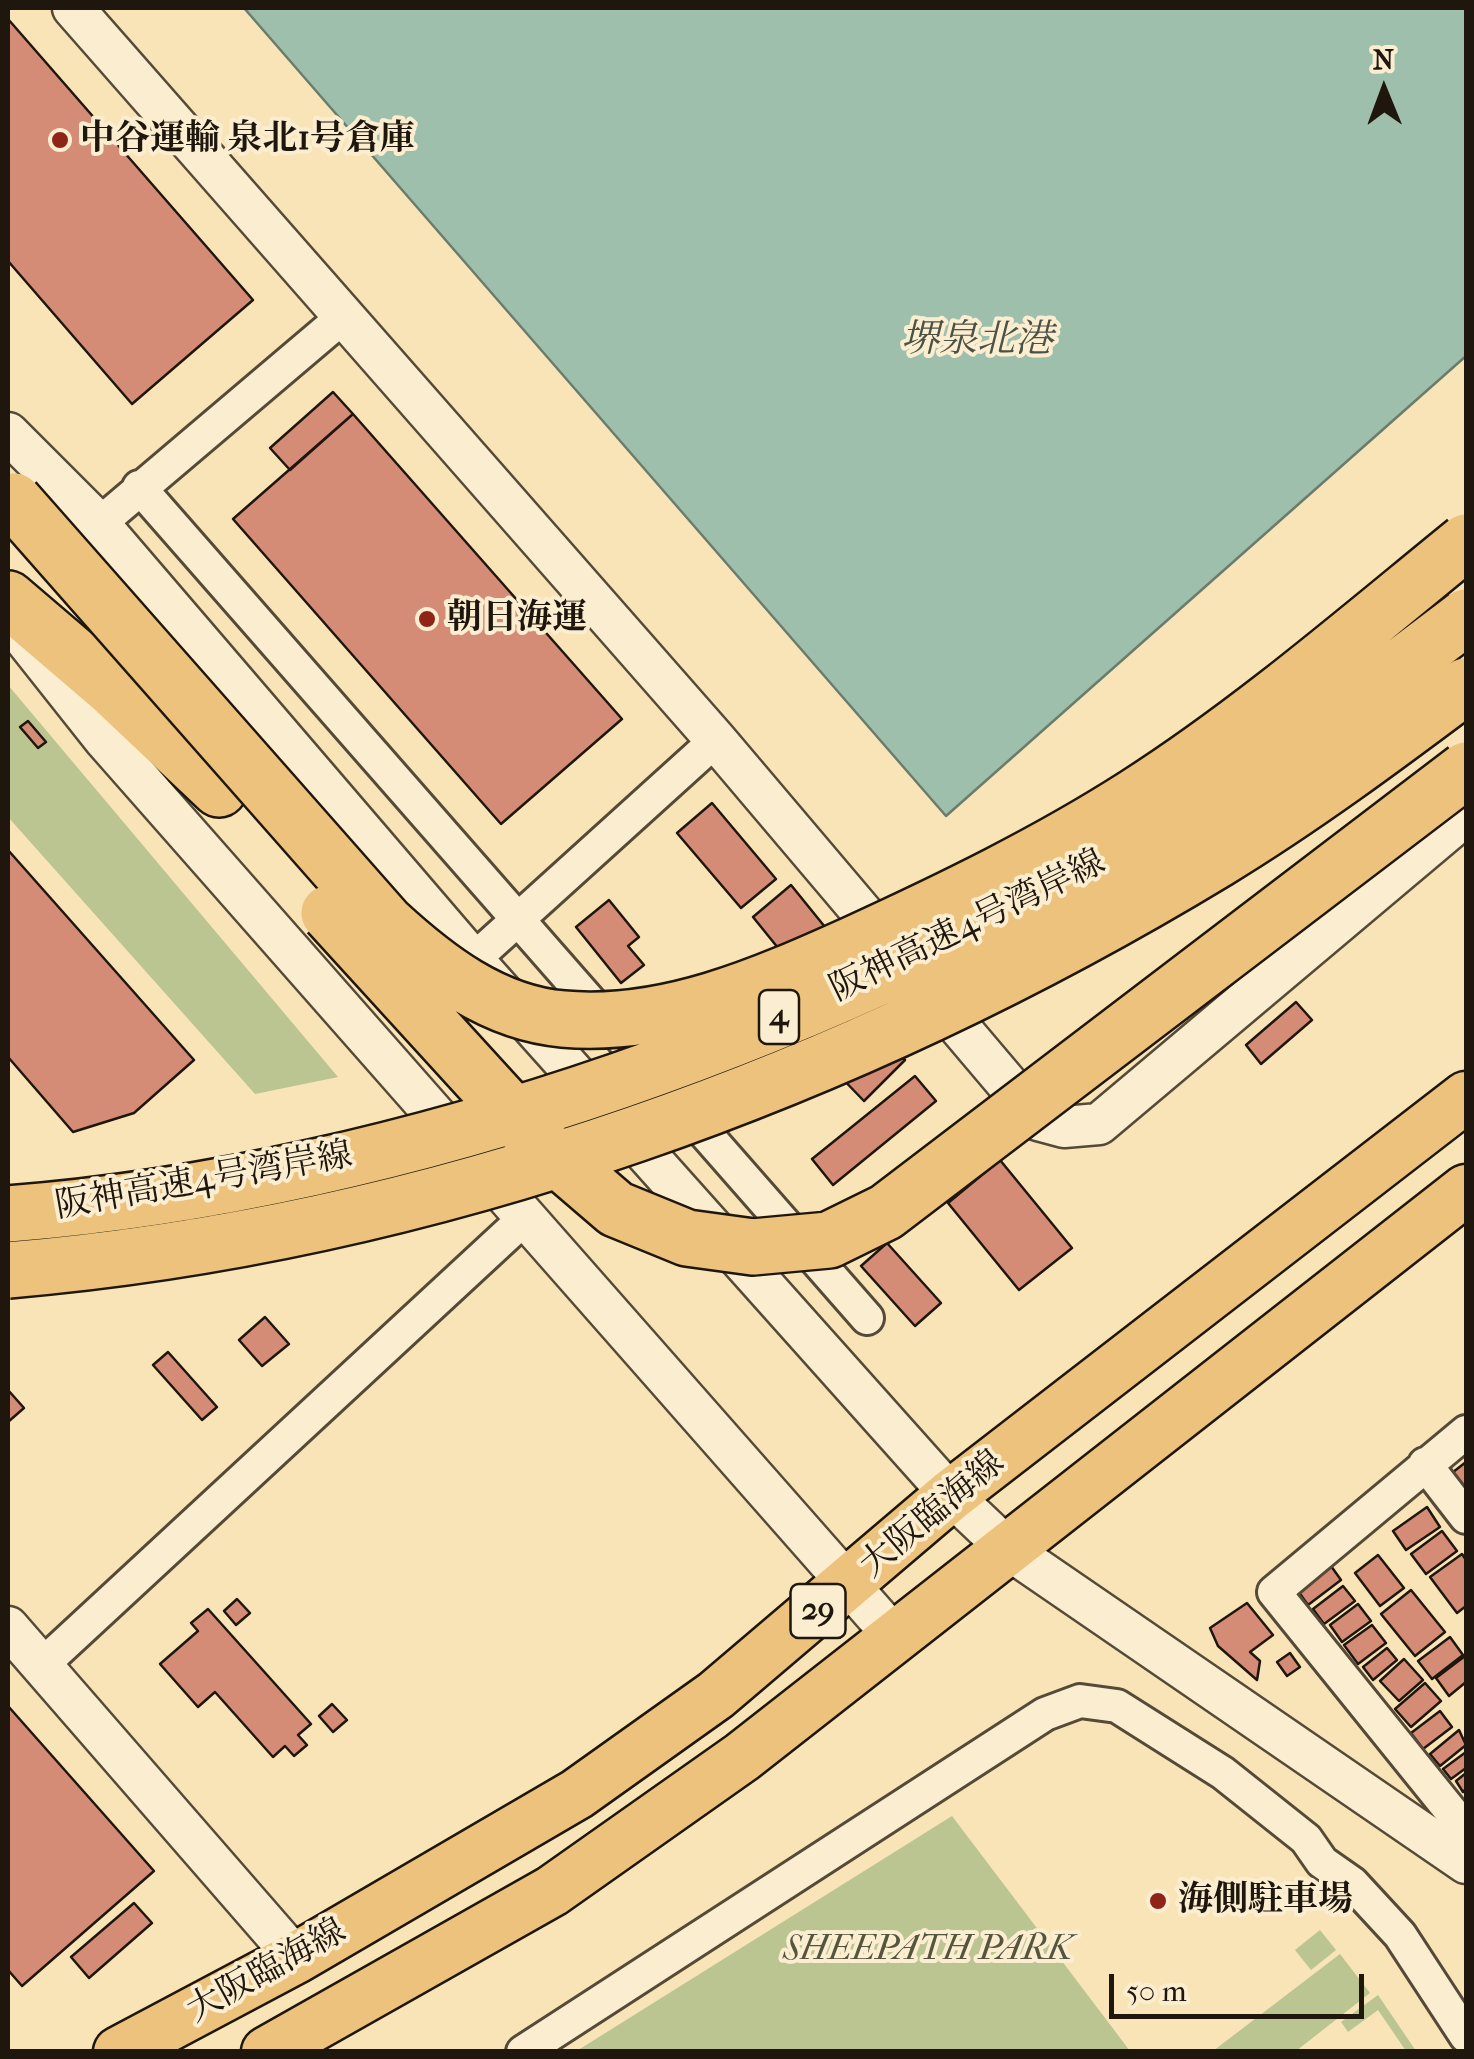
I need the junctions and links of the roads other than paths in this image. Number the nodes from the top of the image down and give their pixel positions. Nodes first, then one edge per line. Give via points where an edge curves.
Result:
1 (73, 8) edge
2 (343, 317) junction
3 (8, 432) edge
4 (138, 486) junction
5 (11, 496) edge
6 (99, 524) junction
7 (1466, 542) edge
8 (8, 599) edge
9 (8, 617) edge
10 (1466, 617) edge
11 (1466, 686) edge
12 (716, 740) junction
13 (1466, 770) edge
14 (1466, 815) edge
15 (518, 918) junction
16 (473, 960) junction
17 (1466, 1097) edge
18 (1466, 1190) edge
19 (8, 1214) edge
20 (526, 1217) junction
21 (8, 1270) edge
22 (867, 1318) dead end
23 (1466, 1432) edge
24 (1425, 1464) junction
25 (951, 1495) junction
26 (1466, 1517) edge
27 (1008, 1550) junction
28 (849, 1585) junction
29 (8, 1628) edge
30 (894, 1636) junction
31 (41, 1666) junction
32 (1466, 1830) edge
33 (1466, 1863) edge
34 (296, 1958) junction
35 (1466, 2036) edge
36 (119, 2052) edge
37 (267, 2052) edge
38 (523, 2052) edge

1 - 2 street
2 - 4 street
2 - 12 street
3 - 6 street
4 - 6 street
4 - 15 street
5 - 7 highway, bridge via 386,923 490,999 562,1019 640,1016 747,988 1027,859 1136,796 1232,728
6 - 16 street
8 - 13 highway, bridge via 219,789 466,1066 583,1184 651,1226 753,1248 828,1240 886,1212
9 - 20 street via 106,740
10 - 19 highway, 阪神高速4号湾岸線 / 4, bridge via 1341,712 1185,816 1024,908 856,986 540,1105 388,1148 235,1183
11 - 21 highway, 阪神高速4号湾岸線 / 4, bridge via 1219,858 1060,949 898,1028 729,1099 575,1154 415,1199 245,1237
12 - 14 street via 1038,1120 1064,1127 1100,1124 1130,1101
12 - 15 street
15 - 16 street
15 - 22 street
16 - 25 street
17 - 25 main road, 大阪臨海線 / 29
18 - 27 main road, 大阪臨海線 / 29
20 - 28 street
20 - 31 street
23 - 24 street
24 - 26 street
24 - 32 street via 1274,1592
25 - 27 street
25 - 28 main road, 大阪臨海線 / 29
27 - 30 main road, 大阪臨海線 / 29
27 - 33 street
28 - 30 street
28 - 34 main road, 大阪臨海線 / 29 via 716,1695 576,1794
29 - 31 street
30 - 37 main road, 大阪臨海線 / 29 via 742,1756 552,1891
31 - 34 street
34 - 36 main road, 大阪臨海線 / 29
35 - 38 street via 1400,1935 1306,1839 1224,1773 1133,1714 1080,1701 1046,1714

